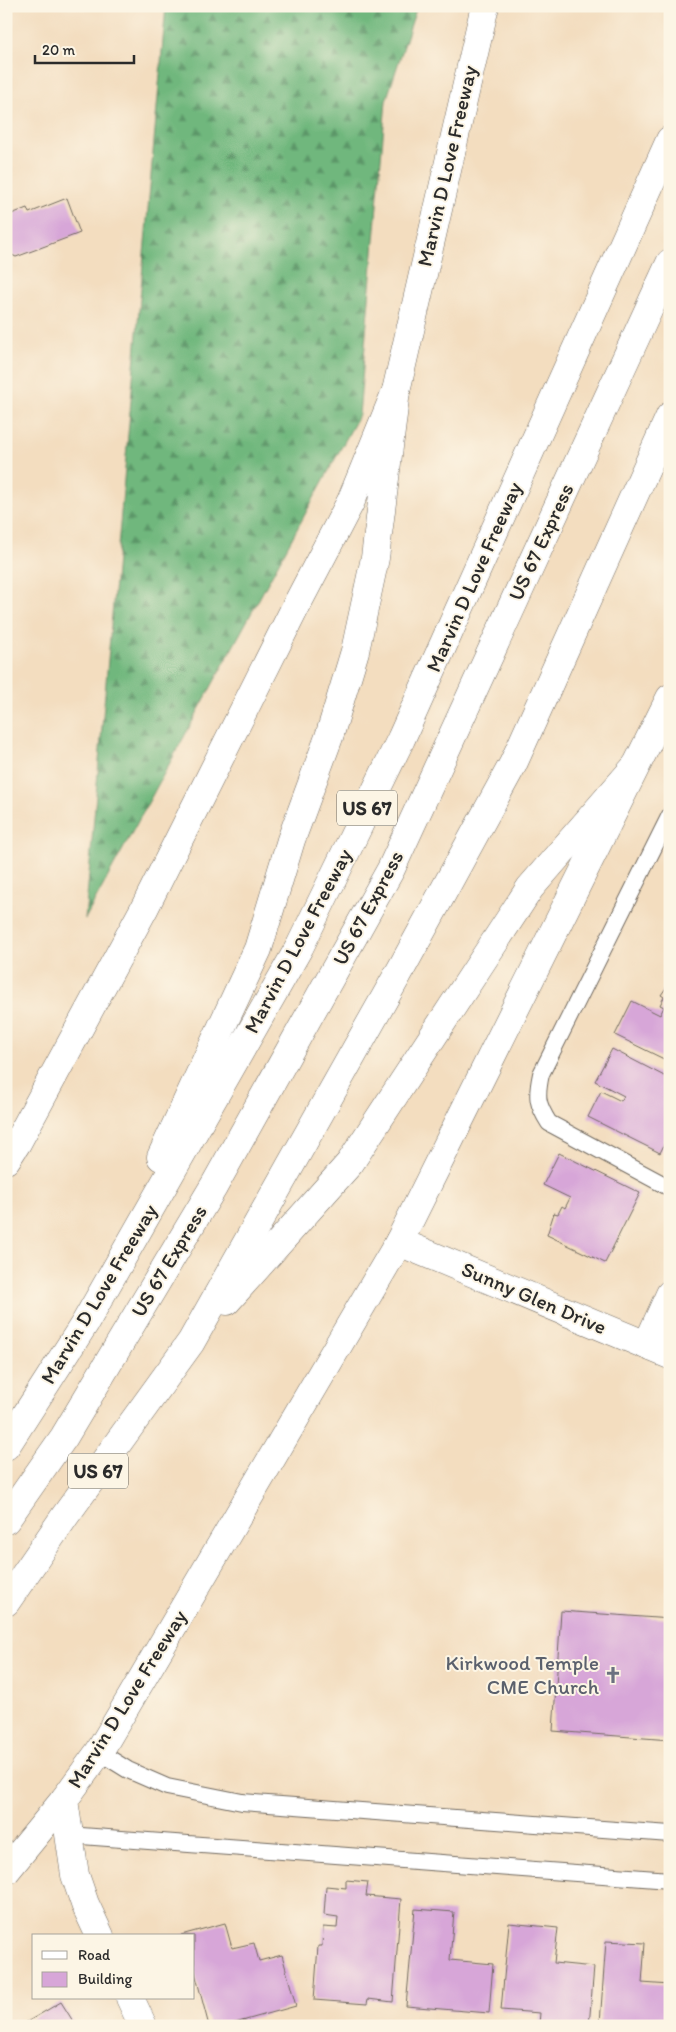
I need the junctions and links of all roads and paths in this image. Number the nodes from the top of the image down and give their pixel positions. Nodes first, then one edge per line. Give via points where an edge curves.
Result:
1 (485, 6) edge
2 (670, 140) edge
3 (670, 264) edge
4 (396, 391) junction
5 (670, 416) edge
6 (670, 698) edge
7 (635, 767) junction
8 (670, 816) edge
9 (6, 1160) edge
10 (670, 1188) edge
11 (398, 1242) junction
12 (670, 1294) edge
13 (85, 1323) junction
14 (191, 1342) junction
15 (659, 1350) edge
16 (6, 1446) edge
17 (6, 1520) edge
18 (6, 1602) edge
19 (99, 1752) junction
20 (64, 1800) junction
21 (670, 1834) edge
22 (68, 1835) junction
23 (6, 1871) edge
24 (670, 1880) edge
25 (99, 1934) edge
26 (131, 2000) edge
27 (144, 2026) edge

1 - 4 main road, Marvin D Love Freeway
2 - 13 main road, Marvin D Love Freeway / US 67 via 401,739 300,946
3 - 17 main road, US 67 Express via 391,869 214,1186 64,1436
4 - 9 main road, Marvin D Love Freeway via 351,501 145,907
4 - 13 main road via 375,558 355,651 329,736 258,948
5 - 14 main road, US 67 via 513,764
6 - 7 main road, Marvin D Love Freeway
7 - 11 main road, Marvin D Love Freeway
7 - 14 main road via 530,888 350,1163
8 - 10 lane via 537,1090 539,1107 549,1123
11 - 15 main road, Sunny Glen Drive
11 - 19 main road, Marvin D Love Freeway
12 - 15 main road
13 - 16 main road, Marvin D Love Freeway / US 67
14 - 18 main road, US 67
19 - 20 main road, Marvin D Love Freeway
19 - 21 lane via 128,1770 167,1787 242,1802
20 - 22 main road
20 - 23 main road, Marvin D Love Freeway
22 - 24 lane
22 - 25 main road via 85,1904
26 - 27 main road

